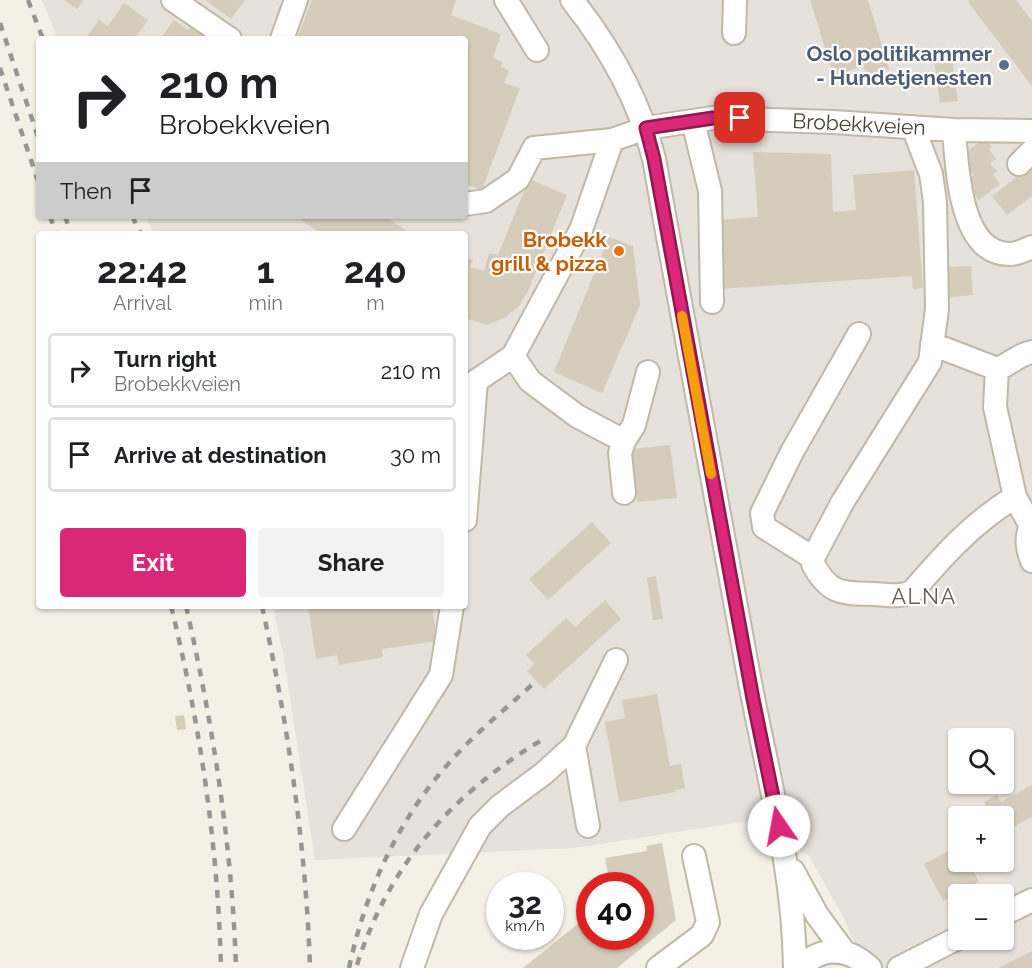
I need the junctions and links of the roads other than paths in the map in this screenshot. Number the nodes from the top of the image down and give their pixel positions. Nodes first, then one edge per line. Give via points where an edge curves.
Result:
1 (173, 0) edge
2 (296, 0) edge
3 (506, 0) edge
4 (572, 0) edge
5 (735, 0) edge
6 (734, 33) dead end
7 (226, 36) edge
8 (283, 36) edge
9 (537, 50) dead end
10 (693, 121) junction
11 (913, 127) junction
12 (646, 128) junction
13 (954, 130) junction
14 (1032, 131) edge
15 (612, 140) junction
16 (468, 204) edge
17 (1032, 247) edge
18 (712, 302) dead end
19 (859, 334) dead end
20 (932, 344) junction
21 (1032, 352) edge
22 (513, 356) junction
23 (996, 369) junction
24 (648, 372) dead end
25 (471, 377) edge
26 (624, 441) junction
27 (468, 448) edge
28 (624, 493) dead end
29 (1015, 497) junction
30 (1031, 527) edge
31 (813, 558) junction
32 (1032, 561) edge
33 (452, 609) edge
34 (616, 660) dead end
35 (574, 746) junction
36 (588, 826) dead end
37 (344, 829) dead end
38 (694, 856) dead end
39 (786, 860) junction
40 (1032, 900) edge
41 (1014, 909) edge
42 (948, 943) edge
43 (845, 953) junction
44 (412, 968) edge
45 (658, 968) edge
46 (797, 968) edge
47 (870, 968) edge
48 (899, 968) edge

1 - 7 street
2 - 8 street
3 - 9 street
4 - 12 street via 621,71
5 - 6 street
10 - 11 street, Brobekkveien via 740,118
10 - 12 street, Brobekkveien
10 - 18 street via 710,191
11 - 13 street, Brobekkveien
11 - 20 street via 931,174 935,202 936,309
12 - 15 street, Brobekkveien
12 - 39 street
13 - 14 street, Brobekkveien
13 - 17 street via 959,181 973,232 993,251 1011,255
15 - 16 street, Brobekkveien via 534,148 518,179 486,201
15 - 22 street via 581,230
19 - 31 street via 762,513 764,527
20 - 23 street
20 - 31 street via 930,362 842,503
21 - 23 street
22 - 25 street
22 - 26 street via 530,381 577,416
23 - 29 street via 995,407
24 - 26 street via 634,425
25 - 27 street
26 - 28 street via 620,453
29 - 30 street
29 - 31 street via 975,525 906,595 841,593 815,568
30 - 32 street via 1026,540
33 - 37 street via 441,675
34 - 35 street
35 - 36 street
35 - 44 street via 480,826 431,914
38 - 45 street via 708,922 702,935
39 - 43 street via 817,915
39 - 46 street
40 - 41 street
42 - 48 street
43 - 46 street via 827,952 809,958
43 - 47 street

